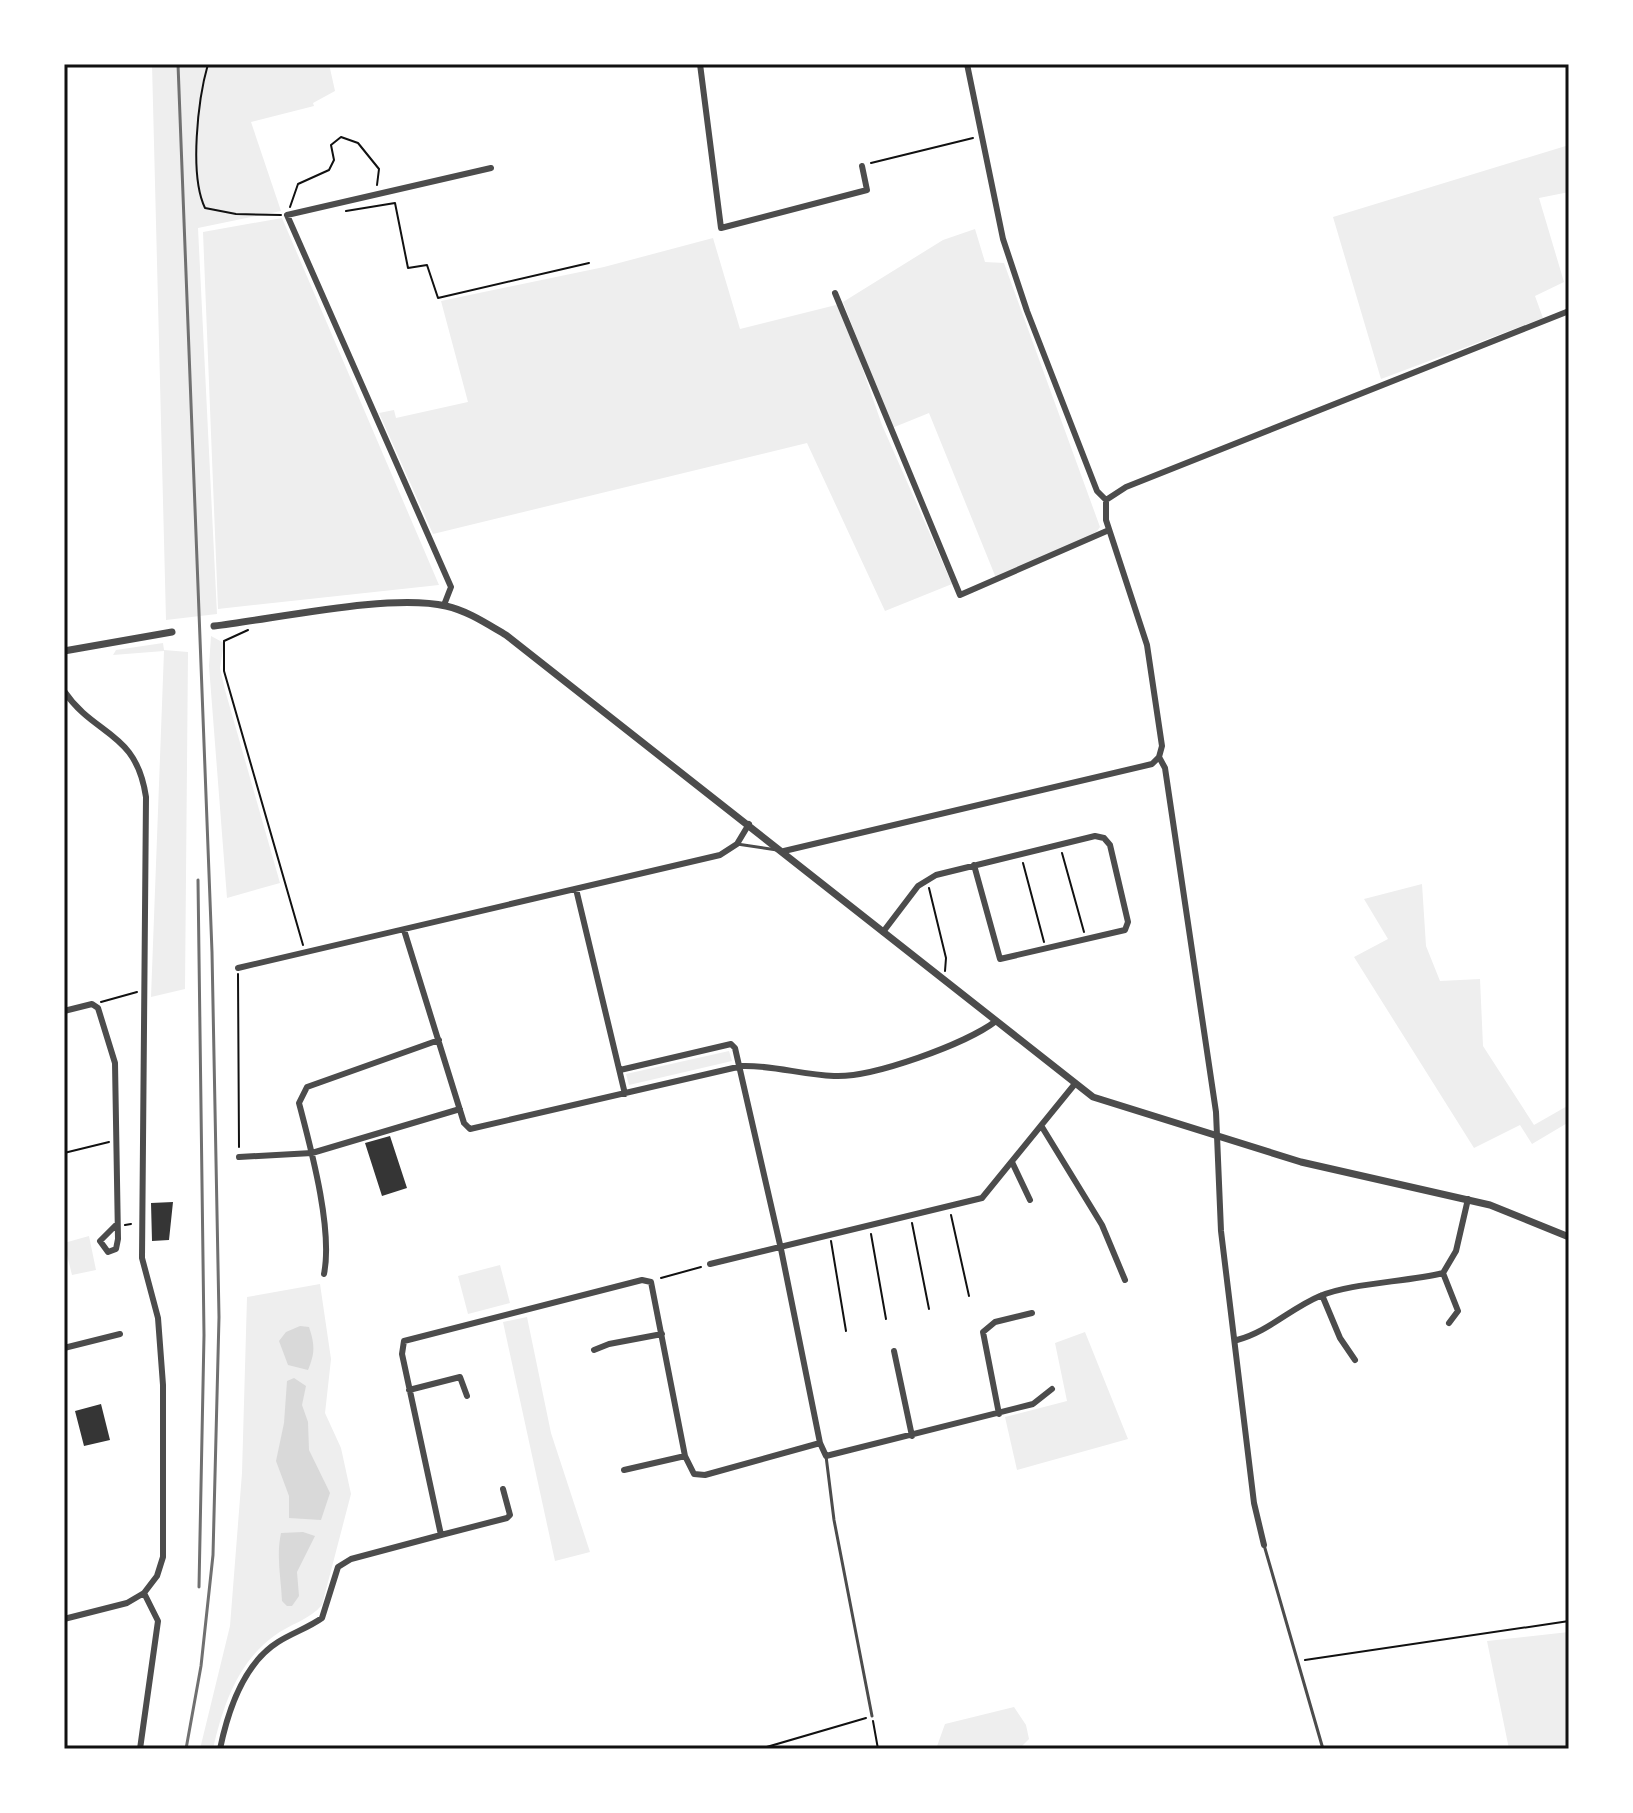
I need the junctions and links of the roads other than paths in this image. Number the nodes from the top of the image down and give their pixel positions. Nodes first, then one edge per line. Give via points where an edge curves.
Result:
1 (700, 64) edge
2 (967, 64) edge
3 (862, 166) dead end
4 (491, 168) dead end
5 (835, 293) dead end
6 (1569, 311) edge
7 (1106, 500) junction
8 (1109, 530) junction
9 (444, 605) junction
10 (214, 626) dead end
11 (172, 632) dead end
12 (64, 651) edge
13 (64, 691) edge
14 (1159, 757) junction
15 (749, 824) junction
16 (737, 844) junction
17 (784, 851) junction
18 (974, 865) junction
19 (576, 889) junction
20 (404, 930) junction
21 (883, 932) junction
22 (238, 968) road end
23 (64, 1011) edge
24 (996, 1021) junction
25 (439, 1040) junction
26 (742, 1066) junction
27 (620, 1070) junction
28 (1074, 1085) junction
29 (625, 1094) junction
30 (460, 1109) junction
31 (1042, 1127) junction
32 (1218, 1138) junction
33 (312, 1153) junction
34 (239, 1157) road end
35 (1012, 1162) junction
36 (1468, 1199) junction
37 (1030, 1200) dead end
38 (120, 1225) road end
39 (1569, 1237) edge
40 (781, 1249) junction
41 (710, 1264) road end
42 (1443, 1273) junction
43 (324, 1274) dead end
44 (1125, 1280) dead end
45 (1322, 1295) junction
46 (1032, 1313) dead end
47 (1449, 1323) dead end
48 (120, 1334) dead end
49 (662, 1334) junction
50 (1237, 1340) junction
51 (64, 1348) edge
52 (594, 1350) dead end
53 (894, 1351) dead end
54 (1355, 1360) dead end
55 (1052, 1389) dead end
56 (409, 1390) junction
57 (467, 1396) dead end
58 (999, 1414) junction
59 (912, 1436) junction
60 (820, 1443) junction
61 (685, 1456) junction
62 (826, 1456) junction
63 (624, 1470) dead end
64 (503, 1489) dead end
65 (441, 1535) junction
66 (1264, 1545) joint
67 (144, 1593) junction
68 (64, 1619) edge
69 (872, 1716) road end
70 (140, 1749) edge
71 (220, 1749) edge
72 (1323, 1749) edge

1 - 3 street via 721,228 867,190
2 - 7 street via 1003,239 1097,491
4 - 9 street via 287,215 451,587
5 - 8 street via 960,595
6 - 7 street via 1126,487
7 - 8 street
8 - 14 street via 1151,664
9 - 10 street via 381,604
9 - 15 street via 506,635
11 - 12 street
13 - 67 street via 130,750 143,772 146,797 144,1275 158,1318 164,1530 157,1576
14 - 17 street via 1143,767
14 - 32 street via 1165,768
15 - 16 street
15 - 17 street
16 - 17 lane
16 - 19 street via 720,855
17 - 21 street
18 - 18 street via 996,955 1006,961 1125,930 1128,922 1104,838
18 - 21 street via 927,879
19 - 20 street
19 - 27 street
20 - 22 street
20 - 25 street
21 - 24 street
23 - 38 street via 92,1004 98,1008 115,1063
24 - 26 street via 960,1043 845,1075
24 - 28 street
25 - 30 street
25 - 33 street via 307,1087 299,1103
26 - 27 street via 731,1044
26 - 29 street
26 - 40 street
27 - 29 street
28 - 31 street
28 - 32 street via 1113,1105
29 - 30 street via 478,1129 464,1123
30 - 33 street
31 - 35 street
31 - 44 street via 1102,1225
32 - 36 street
32 - 50 street via 1221,1231
33 - 34 street
33 - 43 street via 328,1255
35 - 37 street
35 - 40 street via 982,1198
36 - 39 street
36 - 42 street via 1456,1251
40 - 41 street
40 - 60 street
42 - 45 street
42 - 47 street via 1458,1311
45 - 50 street
45 - 54 street
46 - 58 street via 995,1322 983,1332
48 - 51 street
49 - 52 street
49 - 56 street via 654,1290 651,1282 642,1280 404,1341
49 - 61 street
50 - 66 street via 1254,1503
53 - 59 street
55 - 58 street via 1033,1404
56 - 57 street via 460,1377
56 - 65 street
58 - 59 street
59 - 62 street
60 - 61 street via 705,1475 694,1474
60 - 62 street
61 - 63 street
62 - 69 lane
64 - 65 street via 507,1518
65 - 71 street via 338,1567 322,1618 264,1652 247,1677 234,1698
66 - 72 lane
67 - 68 street via 127,1603
67 - 70 street via 158,1621

